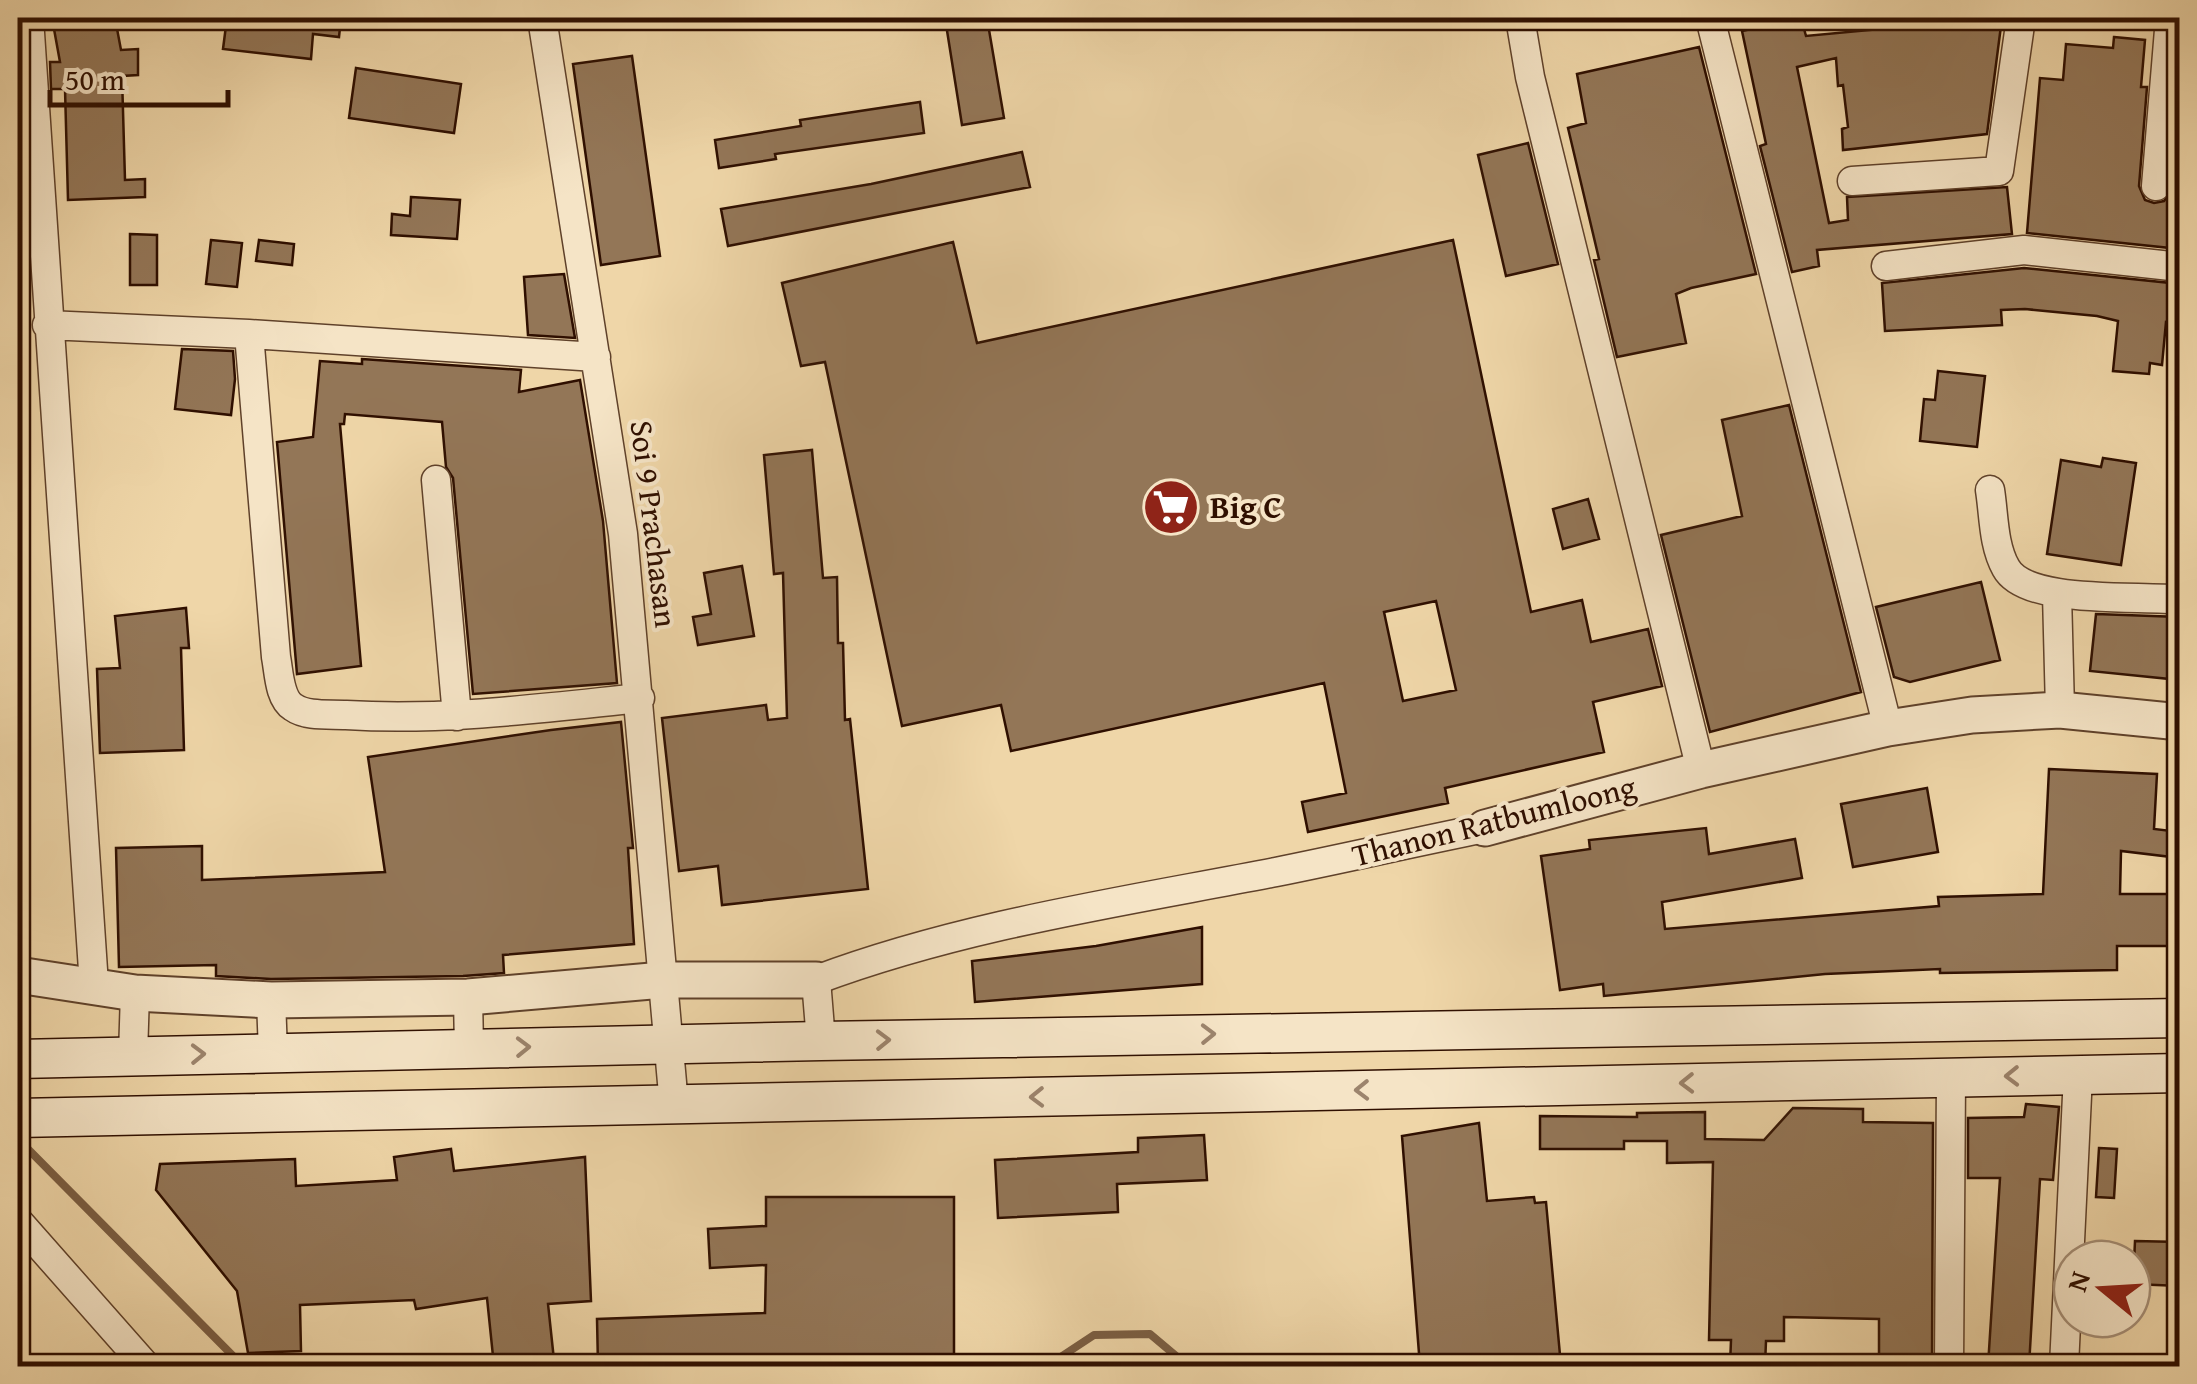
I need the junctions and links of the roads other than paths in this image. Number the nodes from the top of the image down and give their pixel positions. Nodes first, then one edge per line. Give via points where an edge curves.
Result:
1 (29, 18) edge
2 (542, 18) edge
3 (1520, 18) edge
4 (1710, 18) edge
5 (2021, 18) edge
6 (2174, 18) edge
7 (1852, 181) dead end
8 (2156, 186) dead end
9 (1886, 266) dead end
10 (2180, 267) edge
11 (47, 325) junction
12 (249, 334) junction
13 (596, 358) junction
14 (436, 480) dead end
15 (1990, 490) dead end
16 (2057, 594) junction
17 (2180, 600) edge
18 (640, 698) junction
19 (2060, 710) junction
20 (457, 716) junction
21 (2180, 722) edge
22 (1888, 728) junction
23 (1701, 770) junction
24 (1485, 828) joint
25 (18, 976) edge
26 (663, 980) junction
27 (816, 980) junction
28 (94, 985) junction
29 (135, 992) junction
30 (468, 997) junction
31 (271, 1000) junction
32 (2180, 1018) edge
33 (821, 1041) junction
34 (668, 1044) junction
35 (469, 1048) junction
36 (273, 1052) junction
37 (117, 1056) junction
38 (18, 1059) edge
39 (2180, 1073) edge
40 (2078, 1075) junction
41 (1951, 1078) junction
42 (674, 1104) junction
43 (18, 1118) edge
44 (18, 1221) edge
45 (146, 1366) edge
46 (1949, 1366) edge
47 (2064, 1366) edge

1 - 11 street
2 - 13 street, Soi 9 Prachasan
3 - 23 street
4 - 22 street
5 - 7 street via 2000,171
6 - 8 street
9 - 10 street via 2024,250
11 - 12 street
11 - 28 street
12 - 13 street
12 - 20 street via 284,697 307,713
13 - 18 street, Soi 9 Prachasan
14 - 20 street
15 - 16 street via 2004,565 2030,588
16 - 17 street
16 - 19 street
18 - 20 street
18 - 26 street, Soi 9 Prachasan
19 - 21 street, Thanon Ratbumloong
19 - 22 street, Thanon Ratbumloong
22 - 23 street, Thanon Ratbumloong
23 - 24 street, Thanon Ratbumloong
24 - 27 street, Thanon Ratbumloong via 1114,901 886,954
25 - 28 street
26 - 27 street
26 - 30 street
26 - 34 street, Soi 9 Prachasan
27 - 33 street
28 - 29 street
29 - 31 street
29 - 37 street
30 - 31 street
30 - 35 street
31 - 36 street
33 -> 32 main road
33 - 34 main road
35 -> 34 main road
34 - 42 street, Soi 9 Prachasan
35 - 36 main road
37 -> 36 main road
37 - 38 main road
39 - 40 main road
40 -> 41 main road
40 - 47 street
41 -> 42 main road
41 - 46 street
42 - 43 main road
44 - 45 street

